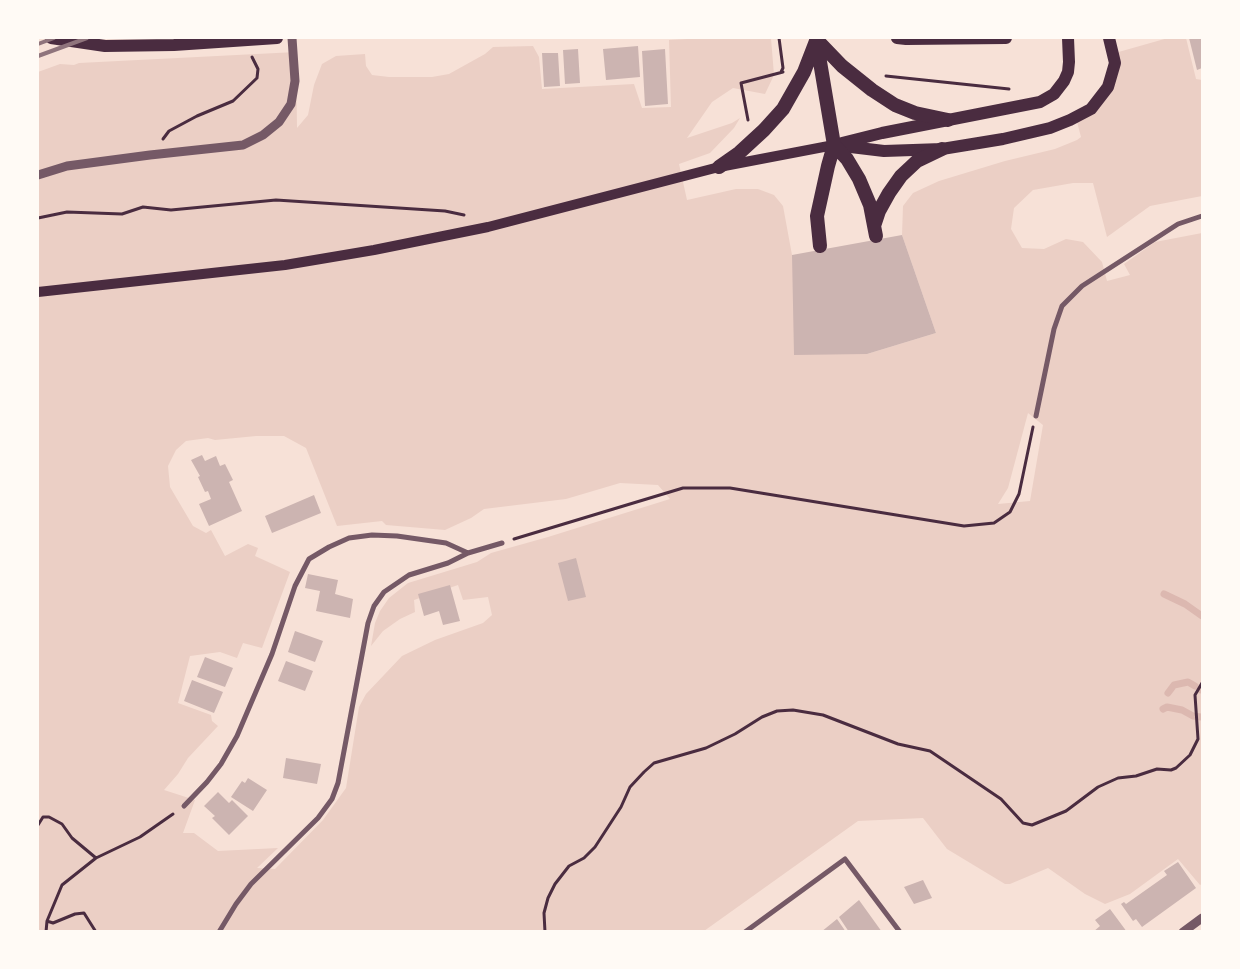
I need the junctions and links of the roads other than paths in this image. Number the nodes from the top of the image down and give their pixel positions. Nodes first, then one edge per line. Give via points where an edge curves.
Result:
1 (51, 38) edge
2 (277, 38) edge
3 (292, 38) edge
4 (897, 38) edge
5 (1006, 38) edge
6 (1068, 38) edge
7 (1109, 38) edge
8 (816, 39) edge
9 (948, 120) junction
10 (834, 145) junction
11 (942, 149) junction
12 (720, 167) junction
13 (38, 175) edge
14 (1202, 216) edge
15 (820, 246) dead end
16 (38, 292) edge
17 (1036, 416) road end
18 (502, 543) road end
19 (468, 553) junction
20 (184, 806) road end
21 (1202, 918) edge
22 (219, 932) edge
23 (745, 932) edge
24 (900, 932) edge
25 (1183, 932) edge

1 - 2 main road via 105,46
3 - 13 street via 295,81 291,104 279,122 263,135 243,145 67,166
4 - 5 main road
6 - 9 main road via 1068,72 1054,94 1040,102
7 - 11 main road via 1114,67 1108,87 1091,109 1050,128
8 - 9 highway via 872,90 915,113
8 - 10 highway
8 - 12 highway via 787,104 764,130
9 - 10 main road
10 - 11 main road via 884,151
10 - 11 highway via 859,179 870,205 875,231 879,211 901,176 917,161
10 - 12 main road
10 - 15 highway via 817,216
12 - 16 main road via 473,230 374,250 285,265
14 - 17 street via 1178,224 1082,286 1062,306
18 - 19 street
19 - 20 street via 446,543 372,535 350,538 309,560 295,586 272,654 237,736 221,764
19 - 22 street via 403,579 384,592 374,606 332,799 318,818 251,884
21 - 25 street
23 - 24 street via 845,859

